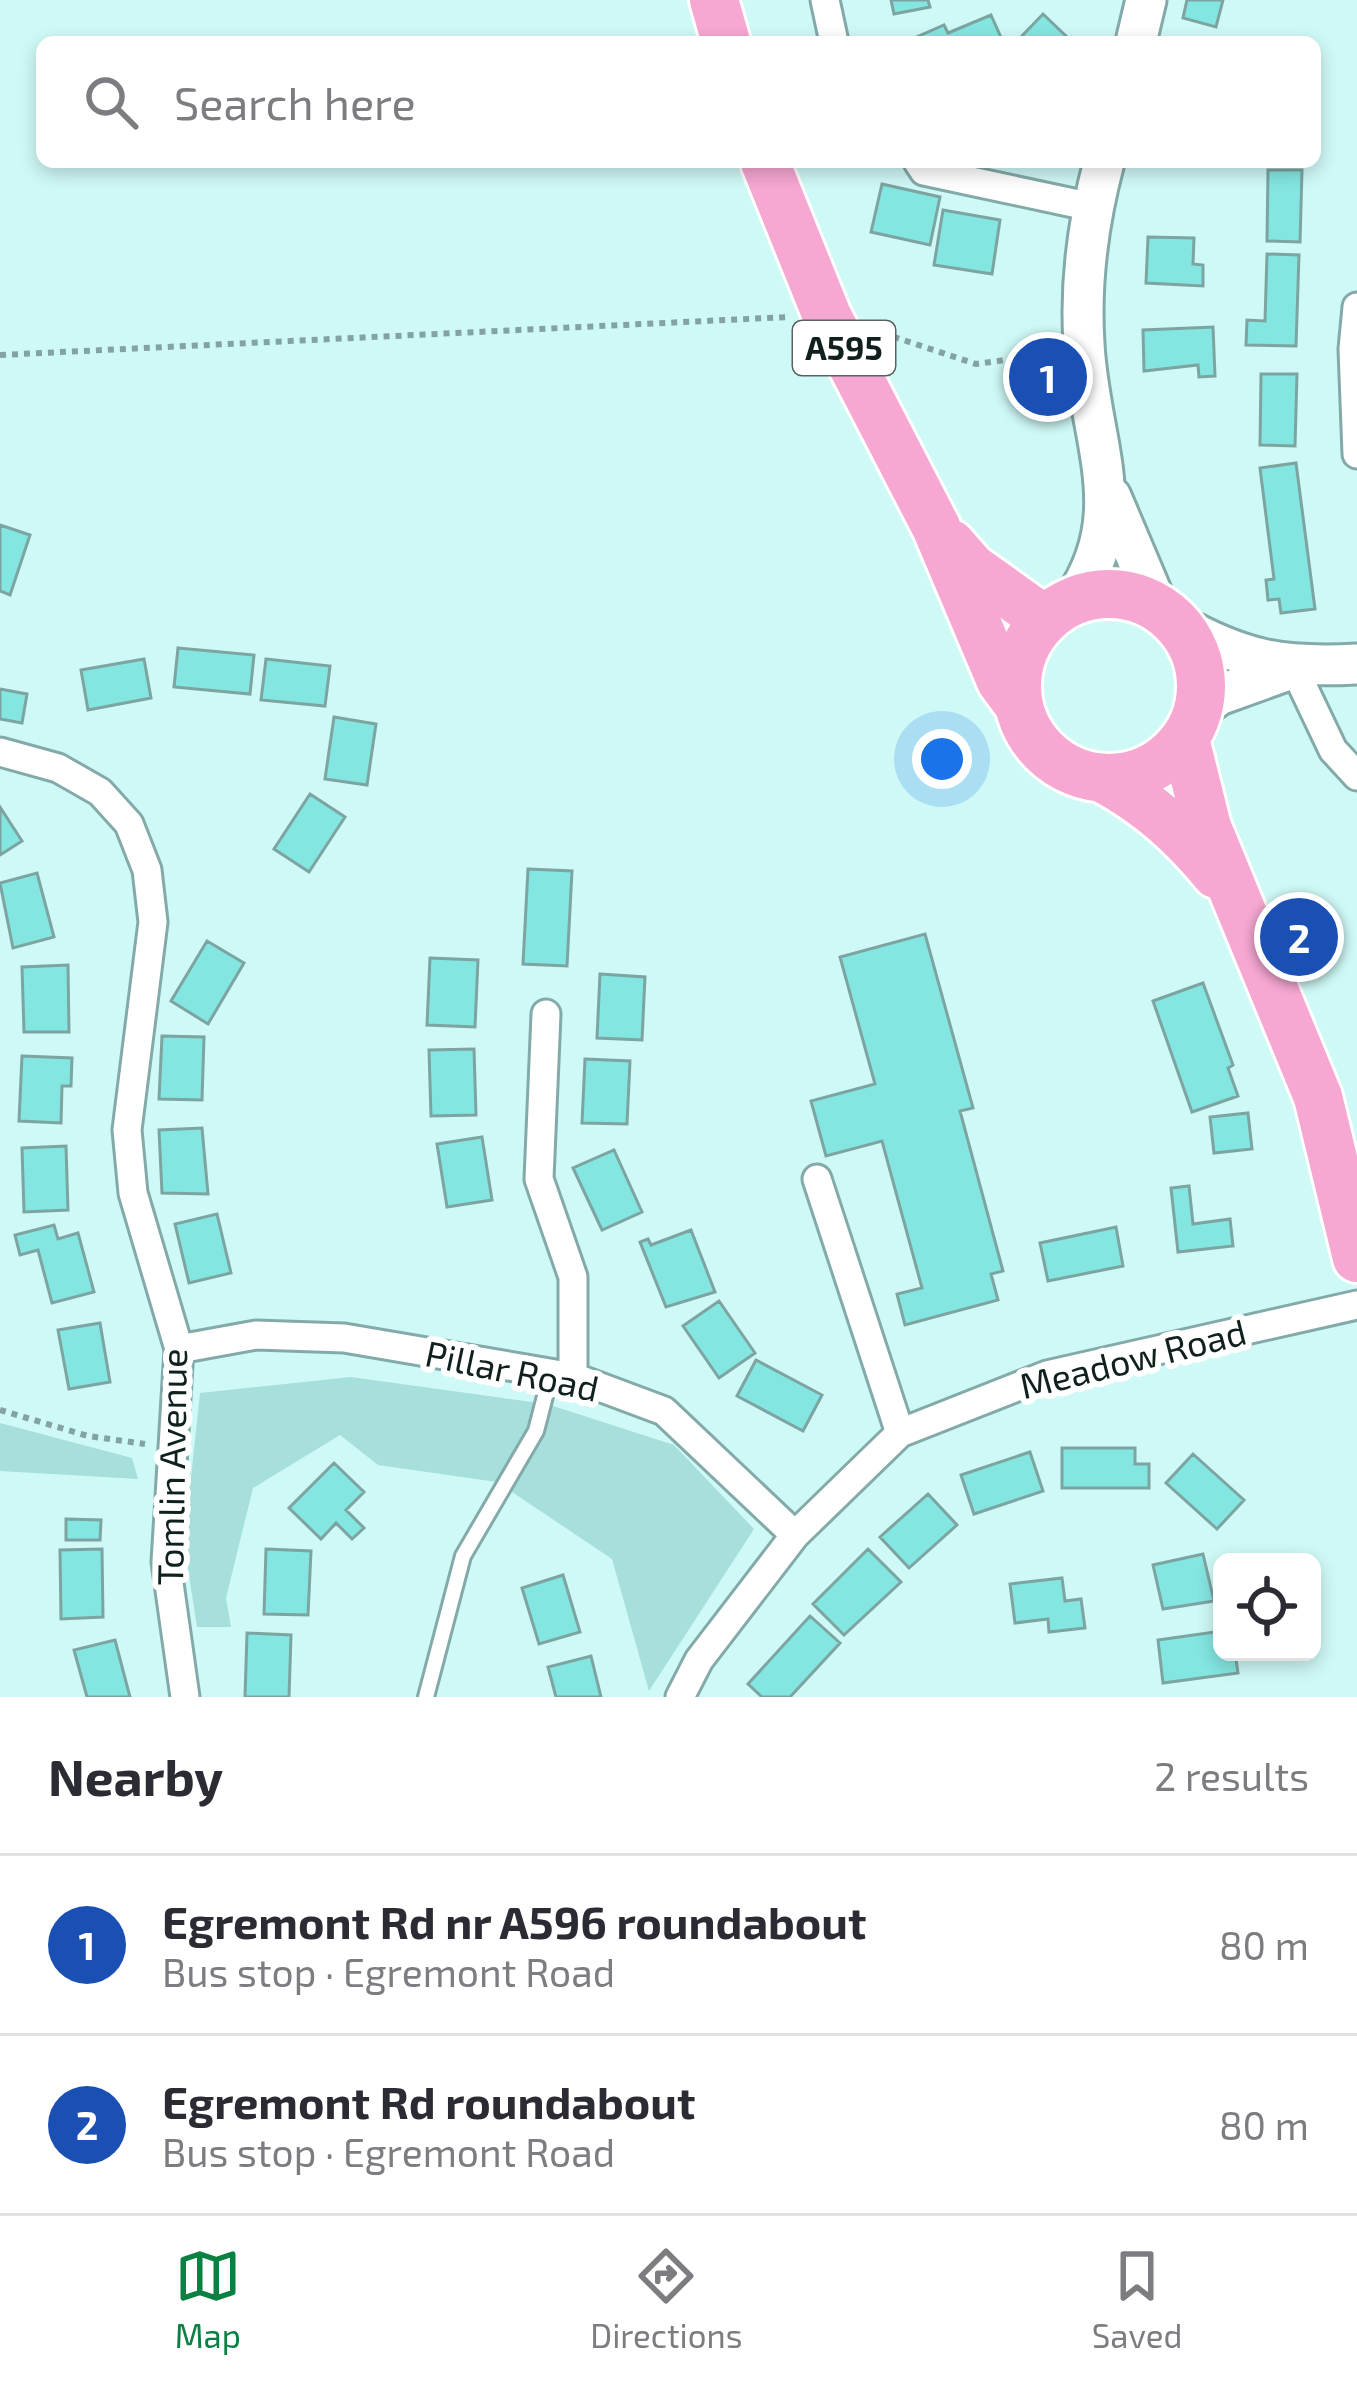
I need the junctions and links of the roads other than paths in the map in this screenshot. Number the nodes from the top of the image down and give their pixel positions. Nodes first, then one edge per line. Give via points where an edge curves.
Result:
1 (714, 0) edge
2 (825, 0) edge
3 (1146, 0) edge
4 (724, 36) edge
5 (833, 36) edge
6 (1137, 36) edge
7 (767, 168) edge
8 (922, 168) edge
9 (1102, 168) edge
10 (1092, 207) junction
11 (1357, 308) edge
12 (1357, 454) edge
13 (1105, 481) junction
14 (936, 527) junction
15 (1059, 610) junction
16 (1168, 616) junction
17 (1357, 664) edge
18 (1294, 668) junction
19 (1018, 704) junction
20 (1192, 724) junction
21 (0, 752) edge
22 (1357, 776) edge
23 (1104, 779) junction
24 (1238, 902) junction
25 (546, 1014) dead end
26 (817, 1179) dead end
27 (1357, 1258) edge
28 (1357, 1305) edge
29 (179, 1349) junction
30 (562, 1375) junction
31 (900, 1433) junction
32 (795, 1535) junction
33 (185, 1697) edge
34 (426, 1697) edge
35 (680, 1697) edge

1 - 4 highway
2 - 5 street
3 - 6 main road
7 - 14 highway, A595 via 827,316
8 - 10 street
9 - 10 main road
10 - 13 main road via 1084,350
11 - 12 street
13 - 15 main road via 1102,549
13 - 16 main road
14 - 15 highway, A595 via 972,568
14 - 19 highway, A595
15 - 16 highway via 1108,594
15 - 19 highway via 1018,667
16 - 18 main road via 1259,662
16 - 20 highway, A595 via 1196,655
17 - 18 main road
18 - 20 main road via 1220,695
18 - 22 street via 1333,750
19 - 23 highway, A595 via 1042,750 1070,770
20 - 23 highway via 1150,769
20 - 24 highway, A595 via 1207,827
21 - 29 street, Tomlin Avenue via 58,768 100,792 129,824 147,870 153,922 127,1130 133,1193
23 - 24 highway, A595 via 1189,841
24 - 27 highway, A595 via 1318,1097
25 - 30 street via 539,1179 573,1277
26 - 31 street
28 - 31 street, Meadow Road via 1047,1375
29 - 30 street, Pillar Road via 301,1336
29 - 33 street, Tomlin Avenue via 166,1562
30 - 32 street, Pillar Road via 664,1411
30 - 34 lane via 463,1556
31 - 32 street, Meadow Road
32 - 35 street, Meadow Road

